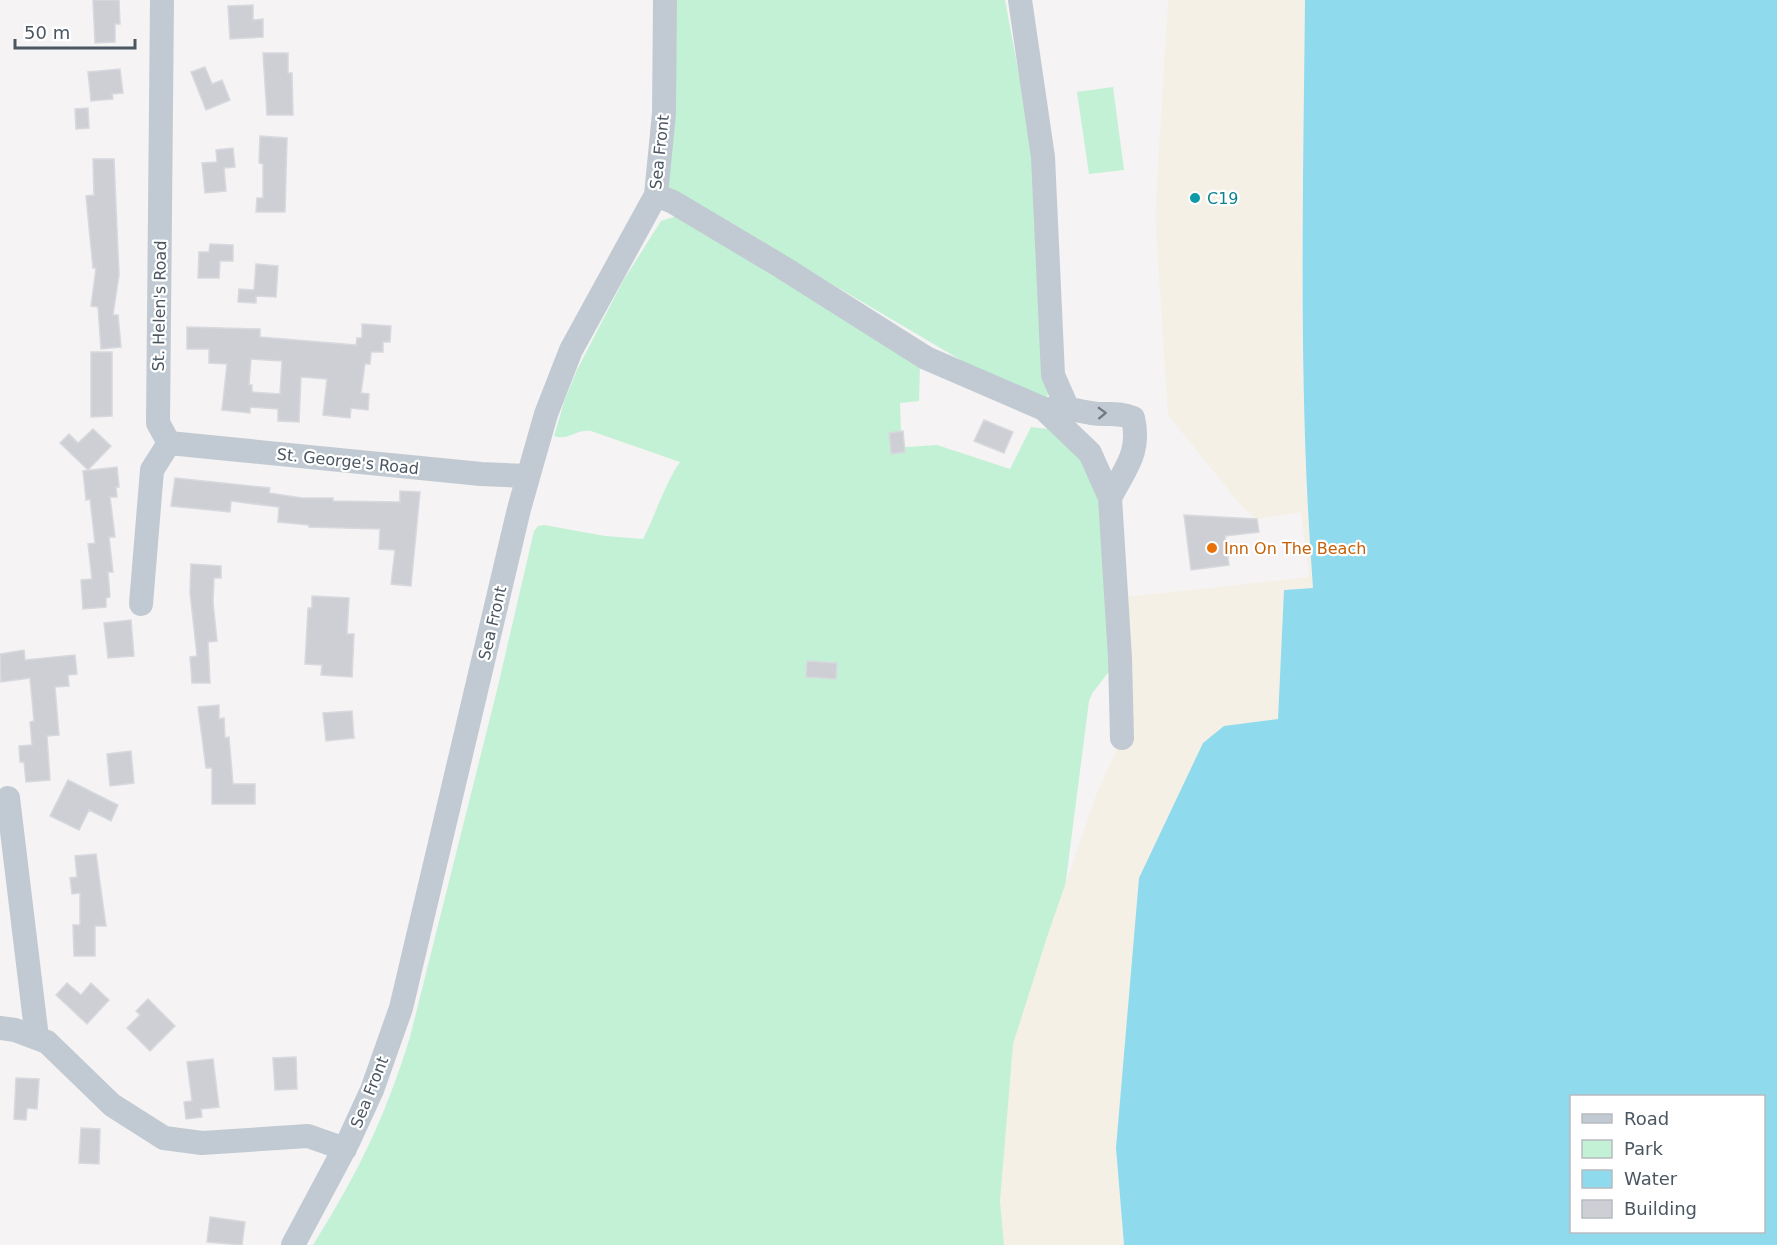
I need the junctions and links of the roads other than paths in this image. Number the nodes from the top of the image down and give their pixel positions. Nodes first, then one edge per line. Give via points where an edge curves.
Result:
1 (162, 0) edge
2 (664, 0) edge
3 (1020, 0) edge
4 (656, 195) junction
5 (1056, 408) junction
6 (169, 442) junction
7 (1090, 453) junction
8 (1134, 455) junction
9 (528, 476) junction
10 (1110, 498) junction
11 (141, 604) dead end
12 (1122, 738) dead end
13 (8, 798) dead end
14 (0, 1028) edge
15 (37, 1038) junction
16 (345, 1149) junction
17 (293, 1245) edge

1 - 6 street, St. Helen's Road via 158,423
2 - 4 street, Sea Front via 664,113
3 - 5 street via 1043,157
4 - 5 street via 774,262 926,358
4 - 9 street, Sea Front via 571,350
5 - 7 street
5 -> 8 street via 1116,412 1133,418 1137,435
6 - 9 street, St. George's Road
6 - 11 street via 152,470
7 - 8 street via 1110,462
7 - 10 street
8 - 10 street
9 - 16 street, Sea Front via 401,1008 372,1090
10 - 12 street
13 - 15 street
14 - 15 street
15 - 16 street via 47,1042 112,1105 164,1138 201,1143 308,1136
16 - 17 street, Sea Front

